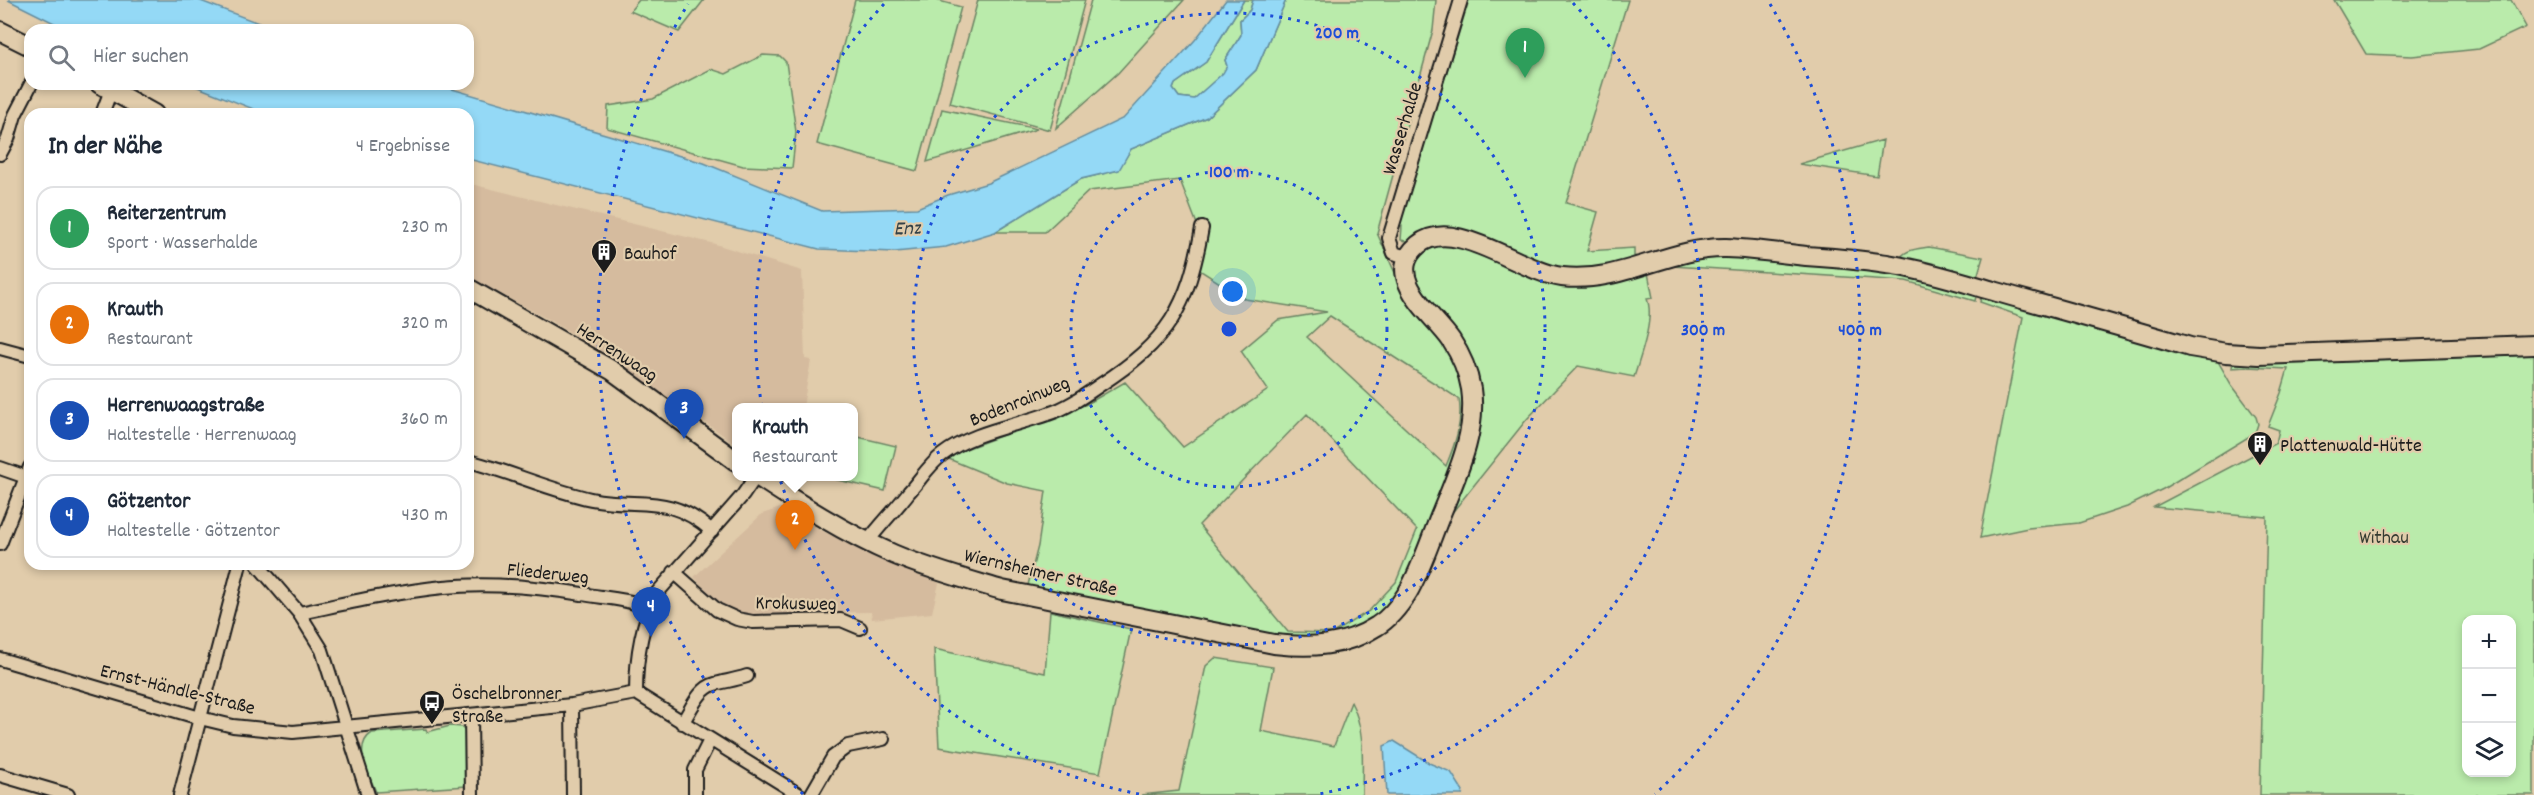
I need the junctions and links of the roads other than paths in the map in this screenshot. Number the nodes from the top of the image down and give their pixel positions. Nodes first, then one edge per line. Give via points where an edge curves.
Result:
1 (1461, 0) edge
2 (0, 31) edge
3 (24, 43) edge
4 (28, 90) edge
5 (106, 90) edge
6 (111, 90) edge
7 (103, 108) edge
8 (143, 108) edge
9 (0, 154) edge
10 (1202, 228) dead end
11 (1409, 258) junction
12 (474, 291) edge
13 (2534, 345) edge
14 (0, 348) edge
15 (24, 354) edge
16 (732, 458) edge
17 (474, 463) edge
18 (0, 468) edge
19 (24, 471) edge
20 (754, 481) edge
21 (763, 481) edge
22 (24, 482) edge
23 (711, 531) junction
24 (868, 541) junction
25 (0, 544) edge
26 (238, 570) edge
27 (262, 570) edge
28 (674, 572) junction
29 (649, 608) junction
30 (299, 613) junction
31 (860, 628) dead end
32 (0, 659) edge
33 (747, 676) dead end
34 (636, 693) junction
35 (573, 705) junction
36 (471, 715) junction
37 (200, 718) junction
38 (682, 723) junction
39 (346, 726) junction
40 (883, 739) dead end
41 (710, 740) junction
42 (0, 775) edge
43 (68, 795) edge
44 (180, 795) edge
45 (368, 795) edge
46 (472, 795) edge
47 (573, 795) edge
48 (695, 795) edge
49 (800, 795) edge
50 (811, 795) edge

1 - 11 street, Wasserhalde via 1389,238 1394,253
2 - 3 main road
4 - 9 street
5 - 7 street
6 - 8 main road
10 - 24 street, Bodenrainweg via 1186,294 1151,348 1073,403 1002,427 944,454
11 - 13 main road via 1427,240 1453,236 1543,272 1578,278 1629,270 1691,251 1732,249 1893,265 2190,347 2226,353
11 - 24 main road, Wiernsheimer Straße via 1406,278 1412,294 1449,338 1467,371 1473,409 1466,447 1417,573 1400,604 1363,635 1328,645 1274,644 1002,590 893,554
12 - 16 main road, Herrenwaag via 613,372
14 - 15 street
17 - 23 street via 593,500 659,504 682,510
18 - 19 street
20 - 23 street, Wiernsheimer Straße
21 - 24 main road, Wiernsheimer Straße
22 - 25 street
23 - 28 street, Wiernsheimer Straße
26 - 37 street
27 - 30 street
28 - 29 street, Wiernsheimer Straße
28 - 31 street, Krokusweg via 717,610 736,619 841,620
29 - 30 street, Fliederweg via 582,594 495,585 446,586 369,597
29 - 34 street via 636,666
30 - 39 street via 322,650
32 - 37 street, Ernst-Händle-Straße
33 - 38 street via 714,684 703,691
34 - 35 street, Ernst-Händle-Straße
34 - 38 street
35 - 36 street, Ernst-Händle-Straße
35 - 47 street
36 - 39 street, Ernst-Händle-Straße
36 - 46 street
37 - 39 street, Ernst-Händle-Straße via 293,732
37 - 44 street
38 - 41 street
39 - 45 street
40 - 50 street via 848,746 833,757
41 - 48 street via 695,770
41 - 49 street
42 - 43 street

